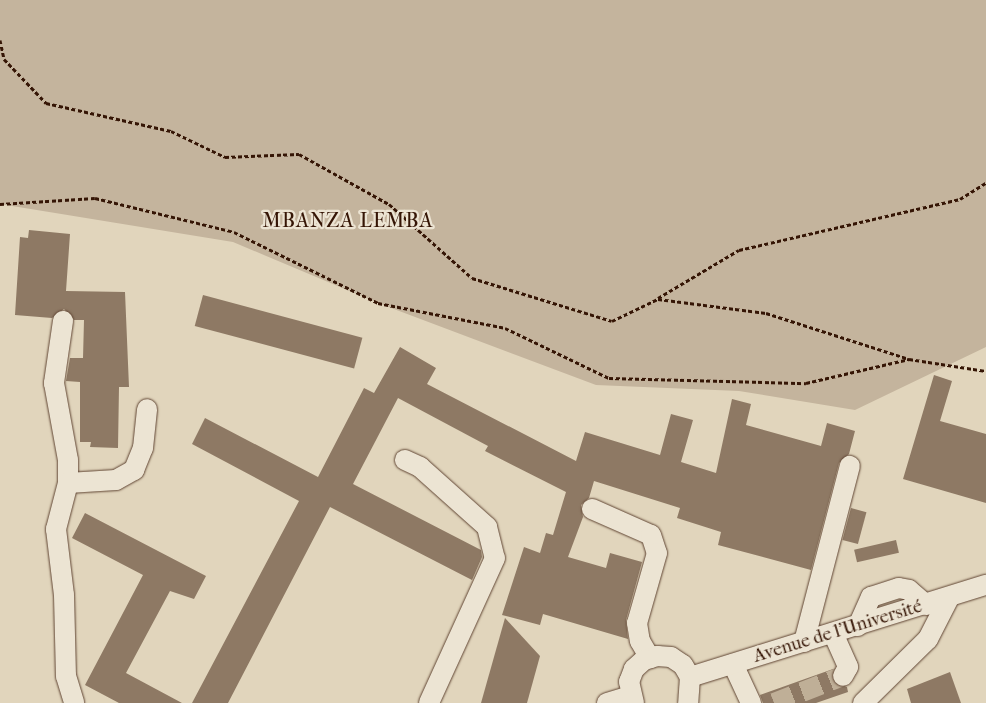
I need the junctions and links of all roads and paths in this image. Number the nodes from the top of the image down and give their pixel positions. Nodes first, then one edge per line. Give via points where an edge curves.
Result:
1 (0, 40) edge
2 (986, 183) edge
3 (0, 204) edge
4 (658, 299) junction
5 (63, 321) dead end
6 (909, 359) junction
7 (986, 372) edge
8 (147, 409) dead end
9 (405, 460) dead end
10 (850, 466) dead end
11 (68, 484) junction
12 (592, 509) dead end
13 (986, 585) edge
14 (949, 598) junction
15 (833, 633) junction
16 (804, 642) junction
17 (650, 658) junction
18 (733, 664) junction
19 (843, 676) dead end
20 (690, 677) junction
21 (632, 699) edge
22 (74, 703) edge
23 (429, 703) edge
24 (607, 703) edge
25 (688, 703) edge
26 (751, 703) edge
27 (863, 703) edge

1 - 4 path via 4,59 46,103 171,131 225,157 299,154 389,204 472,278 612,321
2 - 4 path via 960,199 739,250
3 - 6 path via 95,198 234,232 378,304 505,328 609,378 806,383
4 - 6 path via 766,313
5 - 11 street via 54,383 68,460
6 - 7 path
8 - 11 street via 143,448 134,470 116,480
9 - 23 street via 420,467 487,527 495,558
10 - 16 street
11 - 22 street via 56,529 64,595 66,676
12 - 17 street via 651,535 657,553 637,623 640,641
13 - 14 street, Avenue de l'Université
14 - 15 street, Avenue de l'Université
14 - 27 street via 928,639
15 - 16 street, Avenue de l'Université
15 - 19 street via 848,667
16 - 18 street, Avenue de l'Université
17 - 20 street via 671,657 683,665
17 - 21 street via 634,669 629,682
18 - 20 street, Avenue de l'Université
18 - 26 street
20 - 25 street via 692,691
21 - 24 street

